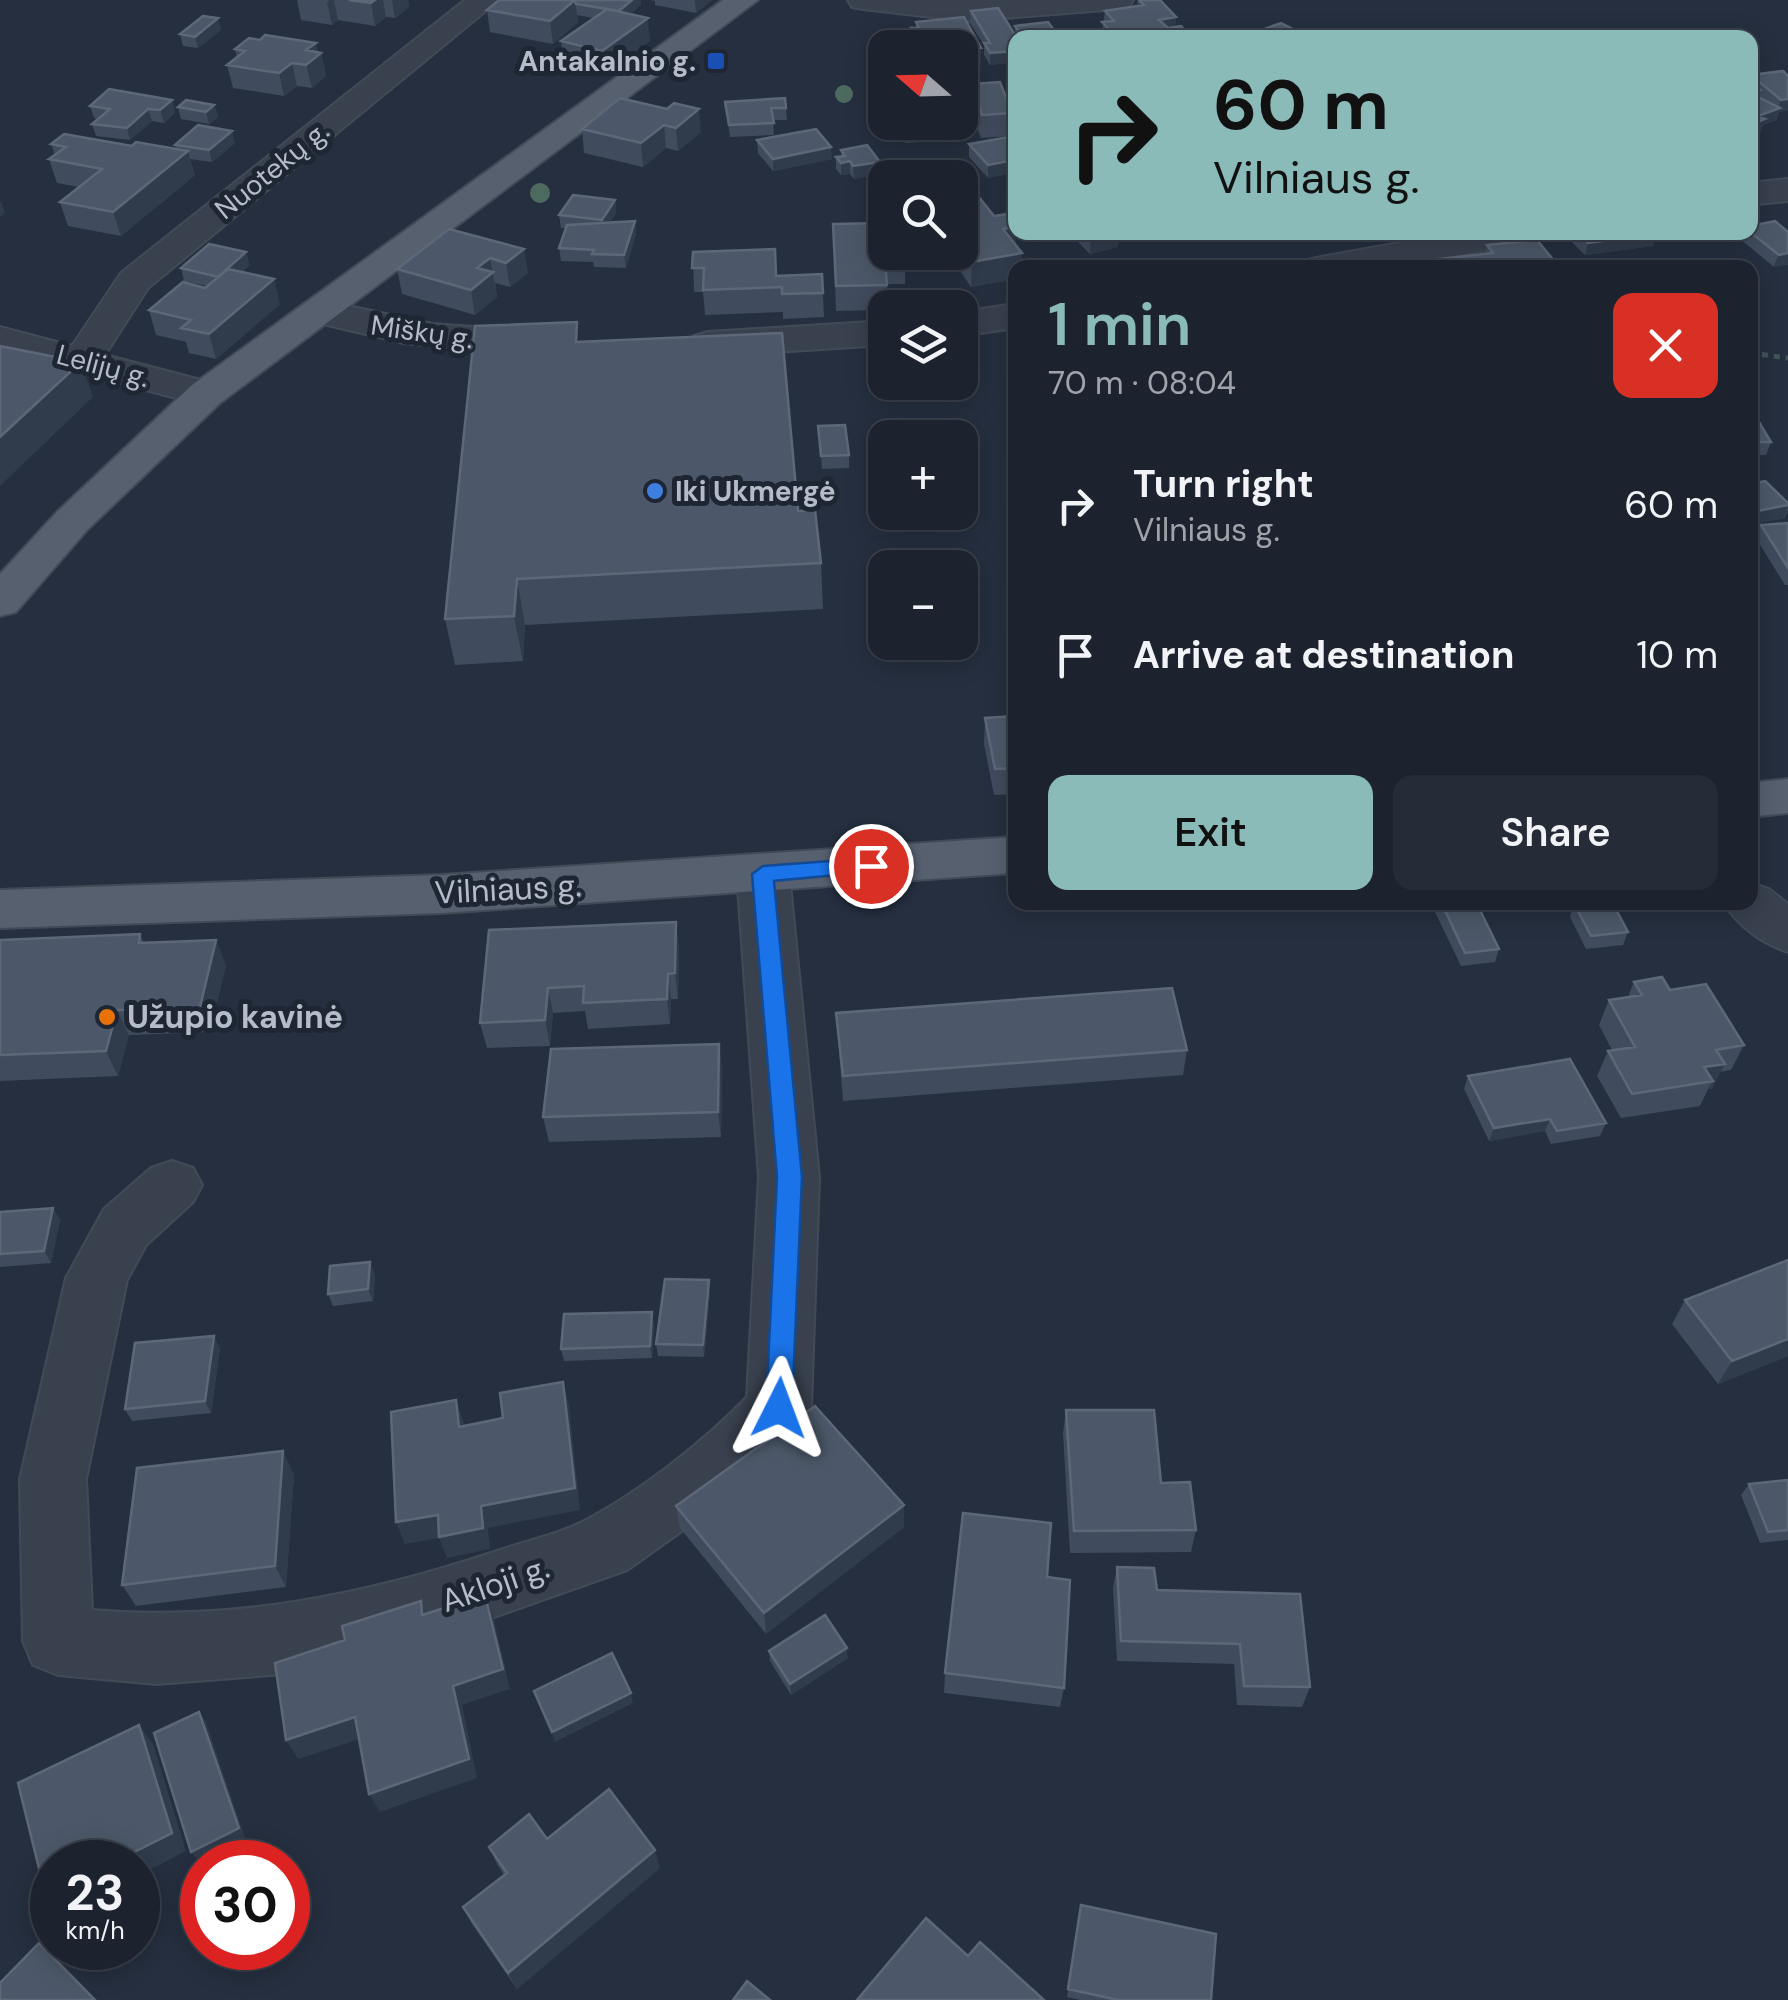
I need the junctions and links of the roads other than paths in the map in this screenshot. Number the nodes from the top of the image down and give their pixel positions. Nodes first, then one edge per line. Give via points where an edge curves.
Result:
1 (484, 0) edge
2 (743, 0) edge
3 (864, 0) edge
4 (1118, 0) edge
5 (1788, 190) edge
6 (1758, 193) edge
7 (1480, 240) edge
8 (1367, 260) edge
9 (320, 312) junction
10 (1008, 317) edge
11 (978, 321) edge
12 (868, 334) edge
13 (0, 338) edge
14 (575, 345) edge
15 (671, 345) edge
16 (82, 360) junction
17 (206, 394) junction
18 (0, 602) edge
19 (1788, 796) edge
20 (1758, 799) edge
21 (1008, 856) edge
22 (763, 874) junction
23 (0, 908) edge
24 (1758, 908) edge
25 (1788, 932) edge
26 (172, 1185) dead end

1 - 16 street, Nuotekų g. via 134,282
2 - 9 main road
3 - 4 street via 966,12
5 - 6 street
7 - 8 street
9 - 14 street, Miškų g. via 478,341
9 - 17 main road
10 - 11 street
12 - 15 street
13 - 16 street, Lelijų g.
16 - 17 street, Lelijų g.
17 - 18 main road via 95,498
19 - 20 main road
21 - 22 main road, Vilniaus g.
22 - 23 main road, Vilniaus g. via 367,897
22 - 26 street, Akloji g. via 790,1177 779,1408 732,1458 603,1547 429,1607 284,1640 157,1650 58,1641 53,1480 97,1278 125,1226
24 - 25 street

